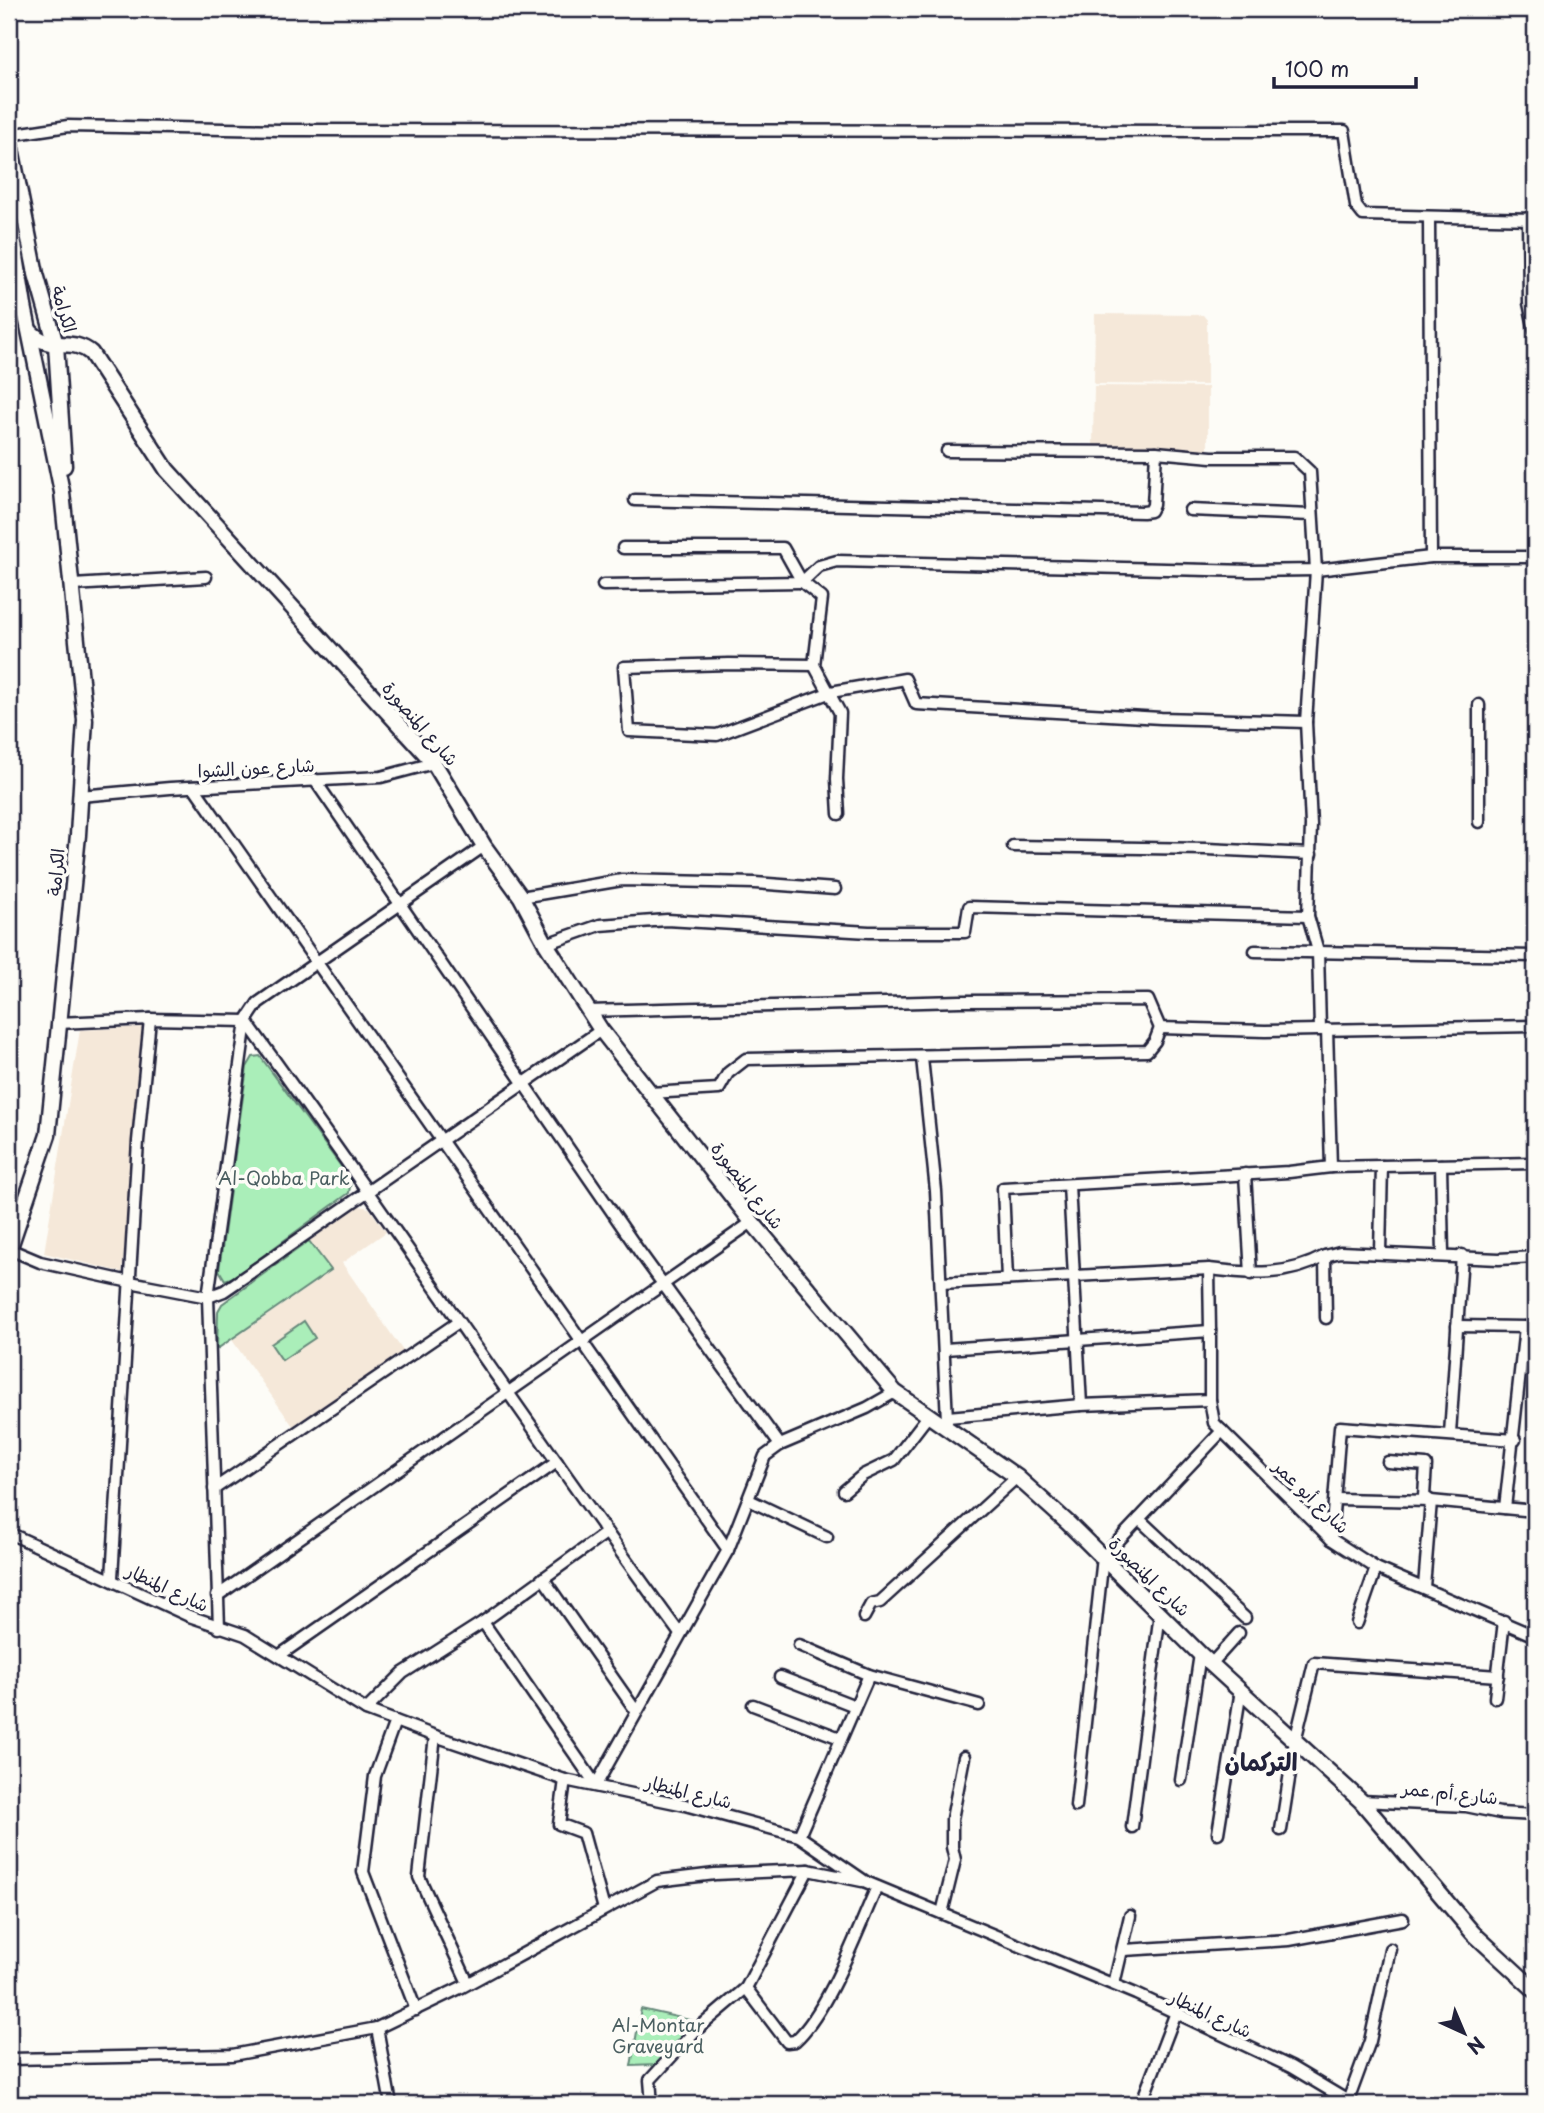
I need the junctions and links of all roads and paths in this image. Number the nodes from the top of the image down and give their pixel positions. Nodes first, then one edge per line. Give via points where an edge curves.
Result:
1 (9, 137) edge
2 (9, 213) edge
3 (1429, 217) junction
4 (1531, 219) edge
5 (30, 331) junction
6 (1535, 331) edge
7 (56, 345) junction
8 (947, 451) dead end
9 (1156, 452) junction
10 (62, 492) junction
11 (635, 500) dead end
12 (1190, 510) dead end
13 (1311, 515) junction
14 (623, 548) dead end
15 (1535, 556) edge
16 (1432, 557) junction
17 (1316, 570) junction
18 (206, 577) dead end
19 (802, 582) junction
20 (73, 585) junction
21 (603, 585) dead end
22 (814, 666) junction
23 (831, 692) junction
24 (1479, 705) dead end
25 (1306, 722) junction
26 (434, 763) junction
27 (314, 779) junction
28 (194, 786) junction
29 (80, 796) junction
30 (839, 814) dead end
31 (1479, 822) dead end
32 (484, 846) junction
33 (1013, 846) dead end
34 (1311, 854) junction
35 (835, 889) dead end
36 (521, 897) junction
37 (402, 905) junction
38 (1308, 916) junction
39 (545, 944) junction
40 (1255, 951) dead end
41 (1318, 951) junction
42 (1535, 956) edge
43 (317, 963) junction
44 (588, 1011) junction
45 (150, 1019) junction
46 (246, 1021) junction
47 (58, 1023) junction
48 (1535, 1026) edge
49 (1160, 1028) junction
50 (1323, 1029) junction
51 (601, 1030) junction
52 (922, 1058) junction
53 (526, 1084) junction
54 (650, 1093) junction
55 (440, 1140) junction
56 (1535, 1163) edge
57 (1382, 1166) junction
58 (1441, 1166) junction
59 (1331, 1167) junction
60 (1245, 1174) junction
61 (1069, 1185) junction
62 (369, 1191) junction
63 (752, 1222) junction
64 (9, 1249) edge
65 (1380, 1252) junction
66 (1443, 1254) junction
67 (1462, 1255) junction
68 (1325, 1256) junction
69 (1535, 1256) edge
70 (1209, 1269) junction
71 (1251, 1274) junction
72 (1074, 1277) junction
73 (1007, 1279) junction
74 (130, 1282) junction
75 (941, 1283) junction
76 (664, 1284) junction
77 (208, 1297) junction
78 (1326, 1318) dead end
79 (457, 1323) junction
80 (1457, 1326) junction
81 (1530, 1328) edge
82 (1210, 1331) junction
83 (1077, 1340) junction
84 (580, 1342) junction
85 (945, 1349) junction
86 (508, 1392) junction
87 (895, 1392) junction
88 (1210, 1400) junction
89 (1081, 1405) junction
90 (928, 1416) junction
91 (947, 1422) junction
92 (1222, 1431) junction
93 (1450, 1434) junction
94 (1515, 1440) junction
95 (780, 1445) junction
96 (557, 1462) junction
97 (1388, 1462) dead end
98 (1017, 1477) junction
99 (214, 1489) junction
100 (844, 1491) dead end
101 (1335, 1499) junction
102 (749, 1500) junction
103 (1431, 1501) junction
104 (1505, 1508) junction
105 (1535, 1511) edge
106 (1139, 1519) junction
107 (9, 1533) edge
108 (606, 1533) junction
109 (827, 1537) dead end
110 (1331, 1539) junction
111 (728, 1550) junction
112 (1102, 1557) junction
113 (1376, 1568) junction
114 (112, 1578) junction
115 (543, 1578) junction
116 (1424, 1587) junction
117 (217, 1596) junction
118 (1160, 1613) junction
119 (864, 1617) dead end
120 (1245, 1618) dead end
121 (1504, 1621) junction
122 (483, 1622) junction
123 (1357, 1623) dead end
124 (219, 1628) junction
125 (1239, 1633) dead end
126 (680, 1634) junction
127 (1535, 1636) edge
128 (799, 1645) dead end
129 (280, 1655) junction
130 (1206, 1658) junction
131 (869, 1675) junction
132 (1497, 1676) junction
133 (780, 1677) dead end
134 (1241, 1690) junction
135 (1495, 1698) dead end
136 (753, 1705) dead end
137 (979, 1705) dead end
138 (855, 1706) junction
139 (366, 1710) junction
140 (635, 1711) junction
141 (395, 1721) junction
142 (435, 1736) junction
143 (840, 1738) junction
144 (1295, 1741) junction
145 (964, 1757) dead end
146 (565, 1780) junction
147 (1181, 1780) dead end
148 (596, 1785) junction
149 (1361, 1801) junction
150 (1076, 1806) dead end
151 (1535, 1815) edge
152 (1132, 1827) dead end
153 (1281, 1830) dead end
154 (1218, 1833) dead end
155 (799, 1836) junction
156 (808, 1870) junction
157 (866, 1882) junction
158 (877, 1887) junction
159 (604, 1909) junction
160 (942, 1913) junction
161 (1130, 1916) dead end
162 (1403, 1919) dead end
163 (1390, 1949) dead end
164 (1124, 1950) junction
165 (468, 1983) junction
166 (1114, 1984) junction
167 (746, 1988) junction
168 (1535, 1990) edge
169 (416, 2010) junction
170 (1175, 2014) junction
171 (377, 2028) junction
172 (9, 2059) edge
173 (1350, 2103) edge
174 (391, 2104) edge
175 (652, 2104) edge
176 (1141, 2104) edge

1 - 3 street via 68,126 1344,131 1356,206 1363,215
1 - 7 main road, الكرامة via 36,274
2 - 5 main road, الكرامة
3 - 4 street
3 - 16 street
4 - 6 street via 1529,303
5 - 7 main road, شارع المنصورة via 45,344
5 - 10 main road, الكرامة
7 - 10 main road, الكرامة
7 - 26 main road, شارع المنصورة via 77,344 91,352 167,470
8 - 9 street
9 - 11 street via 1153,505 1143,512
9 - 13 street via 1294,457 1310,472
10 - 20 main road, الكرامة
12 - 13 street
13 - 17 street
14 - 19 street via 783,548
15 - 16 street
16 - 17 street
17 - 19 street via 1071,569 837,561 819,566
17 - 25 street
18 - 20 street
19 - 21 street
19 - 22 street via 822,598
20 - 29 main road, الكرامة via 85,720
22 - 23 street
22 - 23 street via 624,667 629,731 717,735
23 - 25 street via 905,679 916,704
23 - 30 street via 840,713
24 - 31 street
25 - 34 street
26 - 27 street, شارع عون الشوا via 381,777
26 - 32 main road, شارع المنصورة
27 - 28 street, شارع عون الشوا
27 - 37 street
28 - 29 street, شارع عون الشوا
28 - 43 street
29 - 47 main road, الكرامة
32 - 36 main road, شارع المنصورة
32 - 37 street
33 - 34 street
34 - 38 street
35 - 36 street via 622,880
36 - 39 main road, شارع المنصورة
37 - 43 street
37 - 53 street
38 - 39 street via 970,906 965,932 869,932 667,920 600,925
38 - 41 street
39 - 44 main road, شارع المنصورة
40 - 41 street
41 - 42 street
41 - 50 street
43 - 46 street via 258,1003
43 - 55 street
44 - 49 street via 1148,1000
44 - 51 main road, شارع المنصورة
45 - 46 street
45 - 47 street
45 - 74 street
46 - 62 street
46 - 77 street
47 - 64 main road, الكرامة via 48,1135
48 - 50 street
49 - 50 street
49 - 52 street via 1147,1051
50 - 59 street
51 - 53 street
51 - 54 main road, شارع المنصورة
52 - 54 street via 746,1059 728,1073 719,1089
52 - 75 street
53 - 55 street
53 - 76 street
54 - 63 main road, شارع المنصورة
55 - 62 street
55 - 84 street
56 - 58 street
57 - 58 street
57 - 59 street
57 - 65 street
58 - 66 street
59 - 60 street
60 - 61 street
60 - 71 street
61 - 72 street
61 - 73 street via 1003,1188
62 - 77 street via 235,1284
62 - 79 street
63 - 76 street
63 - 87 main road, شارع المنصورة
64 - 74 street via 40,1262
65 - 66 street
65 - 68 street
66 - 67 street
67 - 69 street
67 - 80 street
68 - 71 street via 1295,1270
68 - 78 street
70 - 71 street
70 - 72 street
70 - 82 street
72 - 73 street
72 - 83 street
73 - 75 street
74 - 77 street
74 - 114 street
75 - 85 street
76 - 84 street
76 - 95 street
77 - 99 street
79 - 86 street
79 - 99 street
80 - 81 street
80 - 93 street
81 - 94 street
82 - 83 street
82 - 88 street
83 - 85 street
83 - 89 street
84 - 86 street
84 - 111 street
85 - 91 street
86 - 96 street
86 - 117 street
87 - 90 main road, شارع المنصورة
87 - 95 street
88 - 89 street
88 - 92 street, شارع أبو عمر via 1214,1423
89 - 91 street
90 - 91 main road, شارع المنصورة
90 - 100 street via 894,1460 863,1475
91 - 98 main road, شارع المنصورة
92 - 106 street
92 - 110 street, شارع أبو عمر
93 - 94 street
93 - 101 street via 1340,1427
94 - 104 street
95 - 102 street via 765,1456
96 - 108 street
96 - 129 street
97 - 103 street via 1426,1465 1424,1496
98 - 112 main road, شارع المنصورة
98 - 119 street via 880,1602 871,1604
99 - 117 street
101 - 103 street
101 - 110 street
102 - 109 street
102 - 111 street
103 - 104 street
103 - 116 street
104 - 105 street
106 - 112 street
106 - 120 street
107 - 114 street, شارع المنطار
108 - 115 street
108 - 126 street
110 - 113 street, شارع أبو عمر
111 - 126 street
112 - 118 main road, شارع المنصورة
112 - 150 street
113 - 116 street, شارع أبو عمر
113 - 123 street
114 - 124 street, شارع المنطار
115 - 122 street
115 - 140 street
116 - 121 street, شارع أبو عمر
117 - 124 street
118 - 130 main road, شارع المنصورة
118 - 152 street
121 - 127 street, شارع أبو عمر
121 - 132 street
122 - 139 street via 403,1673
122 - 148 street
124 - 129 street, شارع المنطار via 245,1635
125 - 130 street
126 - 140 street
128 - 131 street
129 - 139 street, شارع المنطار
130 - 134 main road, شارع المنصورة
130 - 147 street
131 - 137 street
131 - 138 street
132 - 135 street
132 - 144 street via 1314,1663
133 - 138 street
134 - 144 main road, شارع المنصورة
134 - 154 street
136 - 143 street
138 - 143 street
139 - 141 street, شارع المنطار
140 - 148 street
141 - 142 street, شارع المنطار
141 - 169 street via 373,1785 363,1872
142 - 146 street, شارع المنطار
142 - 165 street via 419,1877
143 - 155 street
144 - 149 main road, شارع المنصورة
144 - 153 street
145 - 160 street via 952,1819 955,1860
146 - 148 street, شارع المنطار
146 - 159 street via 559,1825 583,1833
148 - 155 street, شارع المنطار
149 - 151 street, شارع أم عمر
149 - 168 main road, شارع المنصورة via 1473,1933
155 - 157 street, شارع المنطار
156 - 157 street
156 - 159 street via 657,1881
156 - 167 street
157 - 158 street, شارع المنطار
158 - 160 street, شارع المنطار
158 - 167 street via 806,2031 794,2041 787,2042 777,2031
159 - 165 street
160 - 166 street, شارع المنطار
161 - 164 street
162 - 164 street via 1289,1940
163 - 173 street via 1370,2041
164 - 166 street
165 - 169 street
166 - 170 street, شارع المنطار
167 - 175 street via 694,2032 650,2080
169 - 171 street
170 - 173 street, شارع المنطار via 1291,2067
170 - 176 street
171 - 172 street via 232,2055
171 - 174 street

